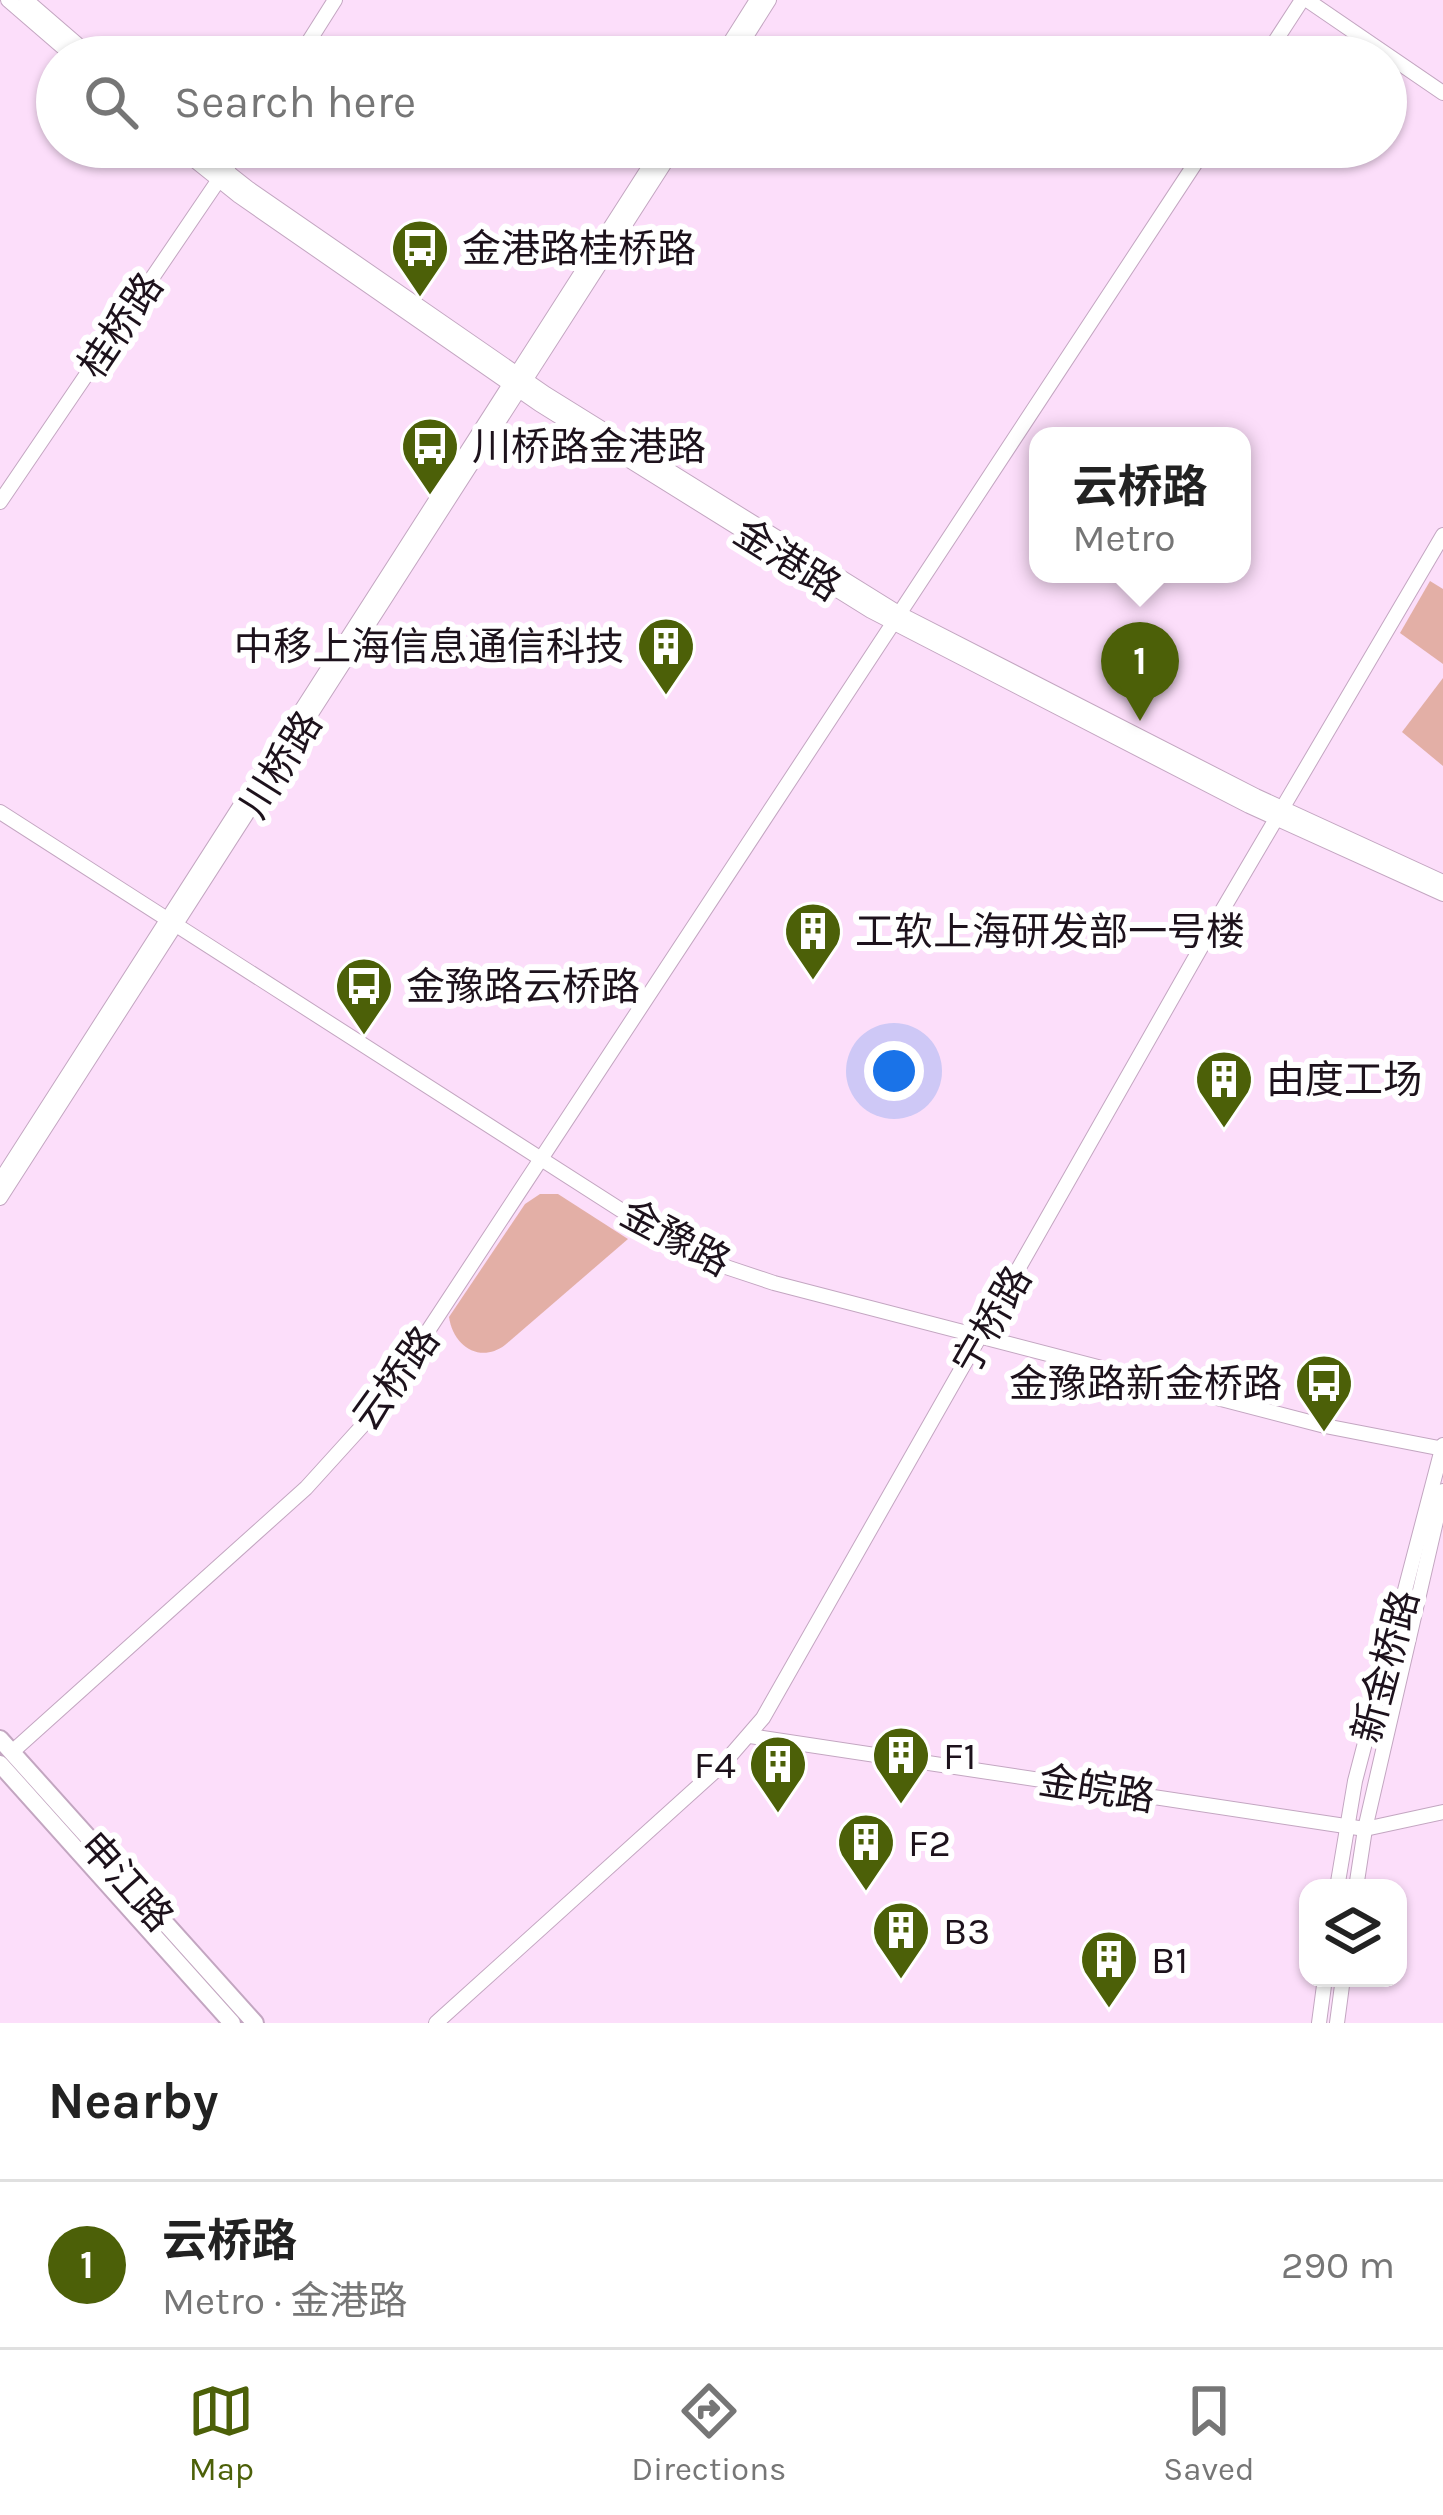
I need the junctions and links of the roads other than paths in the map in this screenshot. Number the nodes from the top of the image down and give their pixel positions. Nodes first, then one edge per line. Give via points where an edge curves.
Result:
1 (8, 0) edge
2 (26, 0) edge
3 (335, 0) edge
4 (758, 0) edge
5 (769, 0) edge
6 (1305, 0) edge
7 (50, 36) edge
8 (68, 36) edge
9 (312, 36) edge
10 (735, 36) edge
11 (746, 36) edge
12 (1280, 36) edge
13 (1358, 36) edge
14 (1407, 69) edge
15 (1443, 93) edge
16 (210, 168) edge
17 (215, 168) edge
18 (227, 168) edge
19 (649, 168) edge
20 (661, 168) edge
21 (1192, 168) edge
22 (222, 176) junction
23 (517, 381) junction
24 (0, 502) edge
25 (1443, 535) edge
26 (896, 618) junction
27 (0, 812) edge
28 (1279, 814) junction
29 (1443, 881) edge
30 (1443, 894) edge
31 (173, 923) junction
32 (543, 1160) junction
33 (0, 1181) edge
34 (0, 1198) edge
35 (983, 1336) junction
36 (1442, 1448) edge
37 (1443, 1491) edge
38 (750, 1736) junction
39 (4, 1752) edge
40 (1443, 1812) edge
41 (1345, 1826) junction
42 (1365, 1828) junction
43 (1338, 1879) edge
44 (1357, 1879) edge
45 (1324, 1987) edge
46 (1342, 1987) edge
47 (232, 2023) edge
48 (255, 2023) edge
49 (436, 2023) edge
50 (1319, 2023) edge
51 (1337, 2023) edge

1 - 7 street
2 - 8 street
3 - 9 street
4 - 10 street
5 - 11 street
6 - 12 street
6 - 13 street
14 - 15 street
16 - 22 street, 金港路
17 - 22 street, 金港路
18 - 22 street, 桂桥路
19 - 23 street, 川桥路
20 - 23 street, 川桥路
21 - 26 street, 云桥路
22 - 23 street, 金港路
22 - 24 street, 桂桥路
23 - 26 street, 金港路
23 - 31 street, 川桥路
25 - 28 street, 宁桥路
26 - 28 street, 金港路
26 - 32 street, 云桥路
27 - 31 street, 金豫路
28 - 29 street, 金港路
28 - 30 street, 金港路
28 - 35 street, 宁桥路
31 - 32 street, 金豫路
31 - 33 street, 川桥路
31 - 34 street, 川桥路
32 - 35 street, 金豫路 via 720,1265
32 - 39 street, 云桥路 via 352,1439
35 - 36 street, 金豫路 via 1325,1426
35 - 38 street, 宁桥路
36 - 41 street, 新金桥路
37 - 42 street, 新金桥路
38 - 41 street, 金皖路
38 - 49 street, 宁桥路
39 - 47 main road, 申江路
39 - 48 main road, 申江路
40 - 42 street, 金皖路
41 - 42 street, 金皖路
41 - 43 street, 新金桥路
42 - 44 street, 新金桥路
45 - 50 street
46 - 51 street

